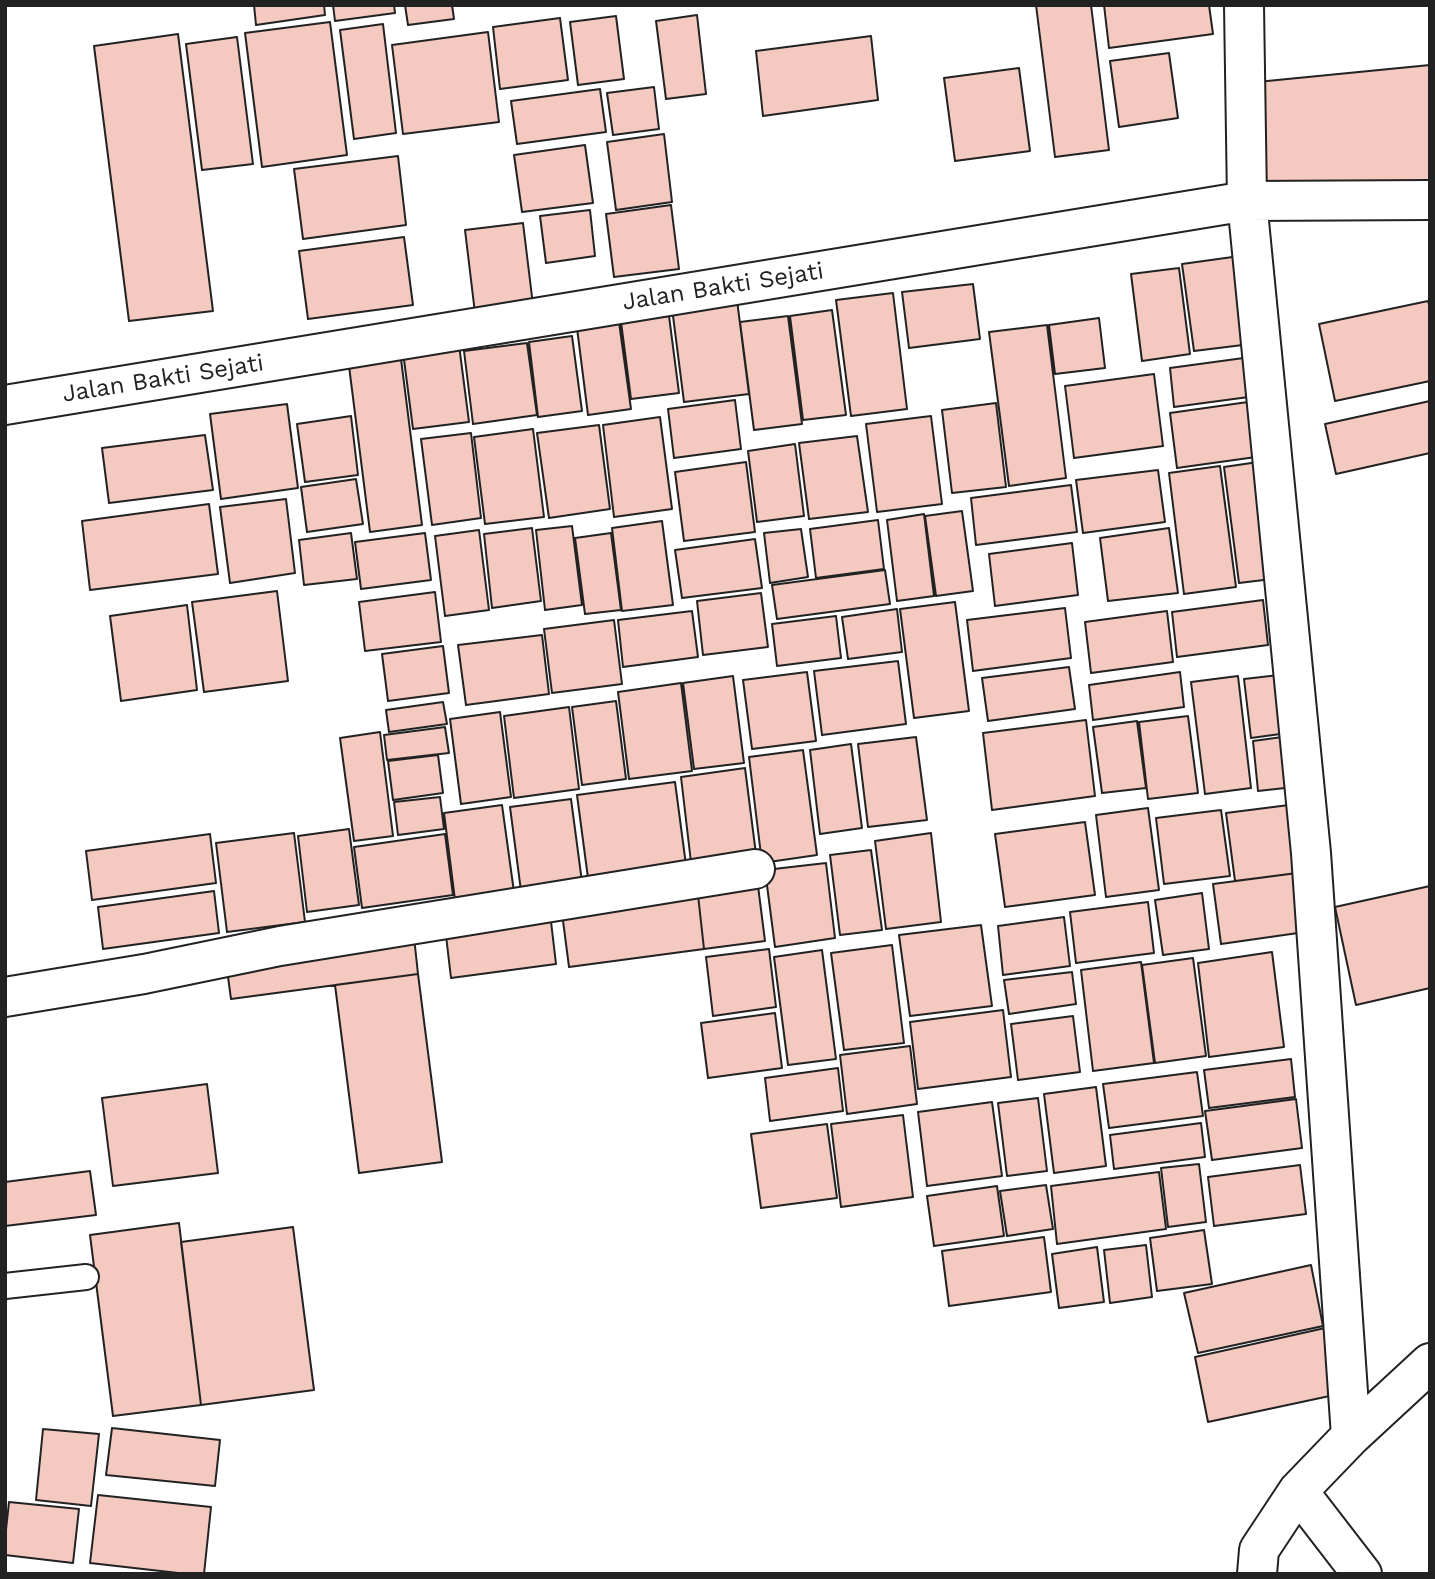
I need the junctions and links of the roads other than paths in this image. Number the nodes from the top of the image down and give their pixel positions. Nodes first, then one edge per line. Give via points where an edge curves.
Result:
1 (1244, 5) edge
2 (1430, 200) edge
3 (1247, 201) junction
4 (5, 405) edge
5 (755, 869) dead end
6 (5, 997) edge
7 (86, 1277) dead end
8 (5, 1286) edge
9 (1430, 1363) edge
10 (1351, 1436) junction
11 (1298, 1491) junction
12 (1257, 1574) edge
13 (1362, 1574) edge

1 - 3 street
2 - 3 street, Jalan Bakti Sejati
3 - 4 street, Jalan Bakti Sejati
3 - 10 street via 1311,853
5 - 6 street via 280,946
7 - 8 lane
9 - 10 street
10 - 11 street
11 - 12 street via 1258,1550
11 - 13 street

